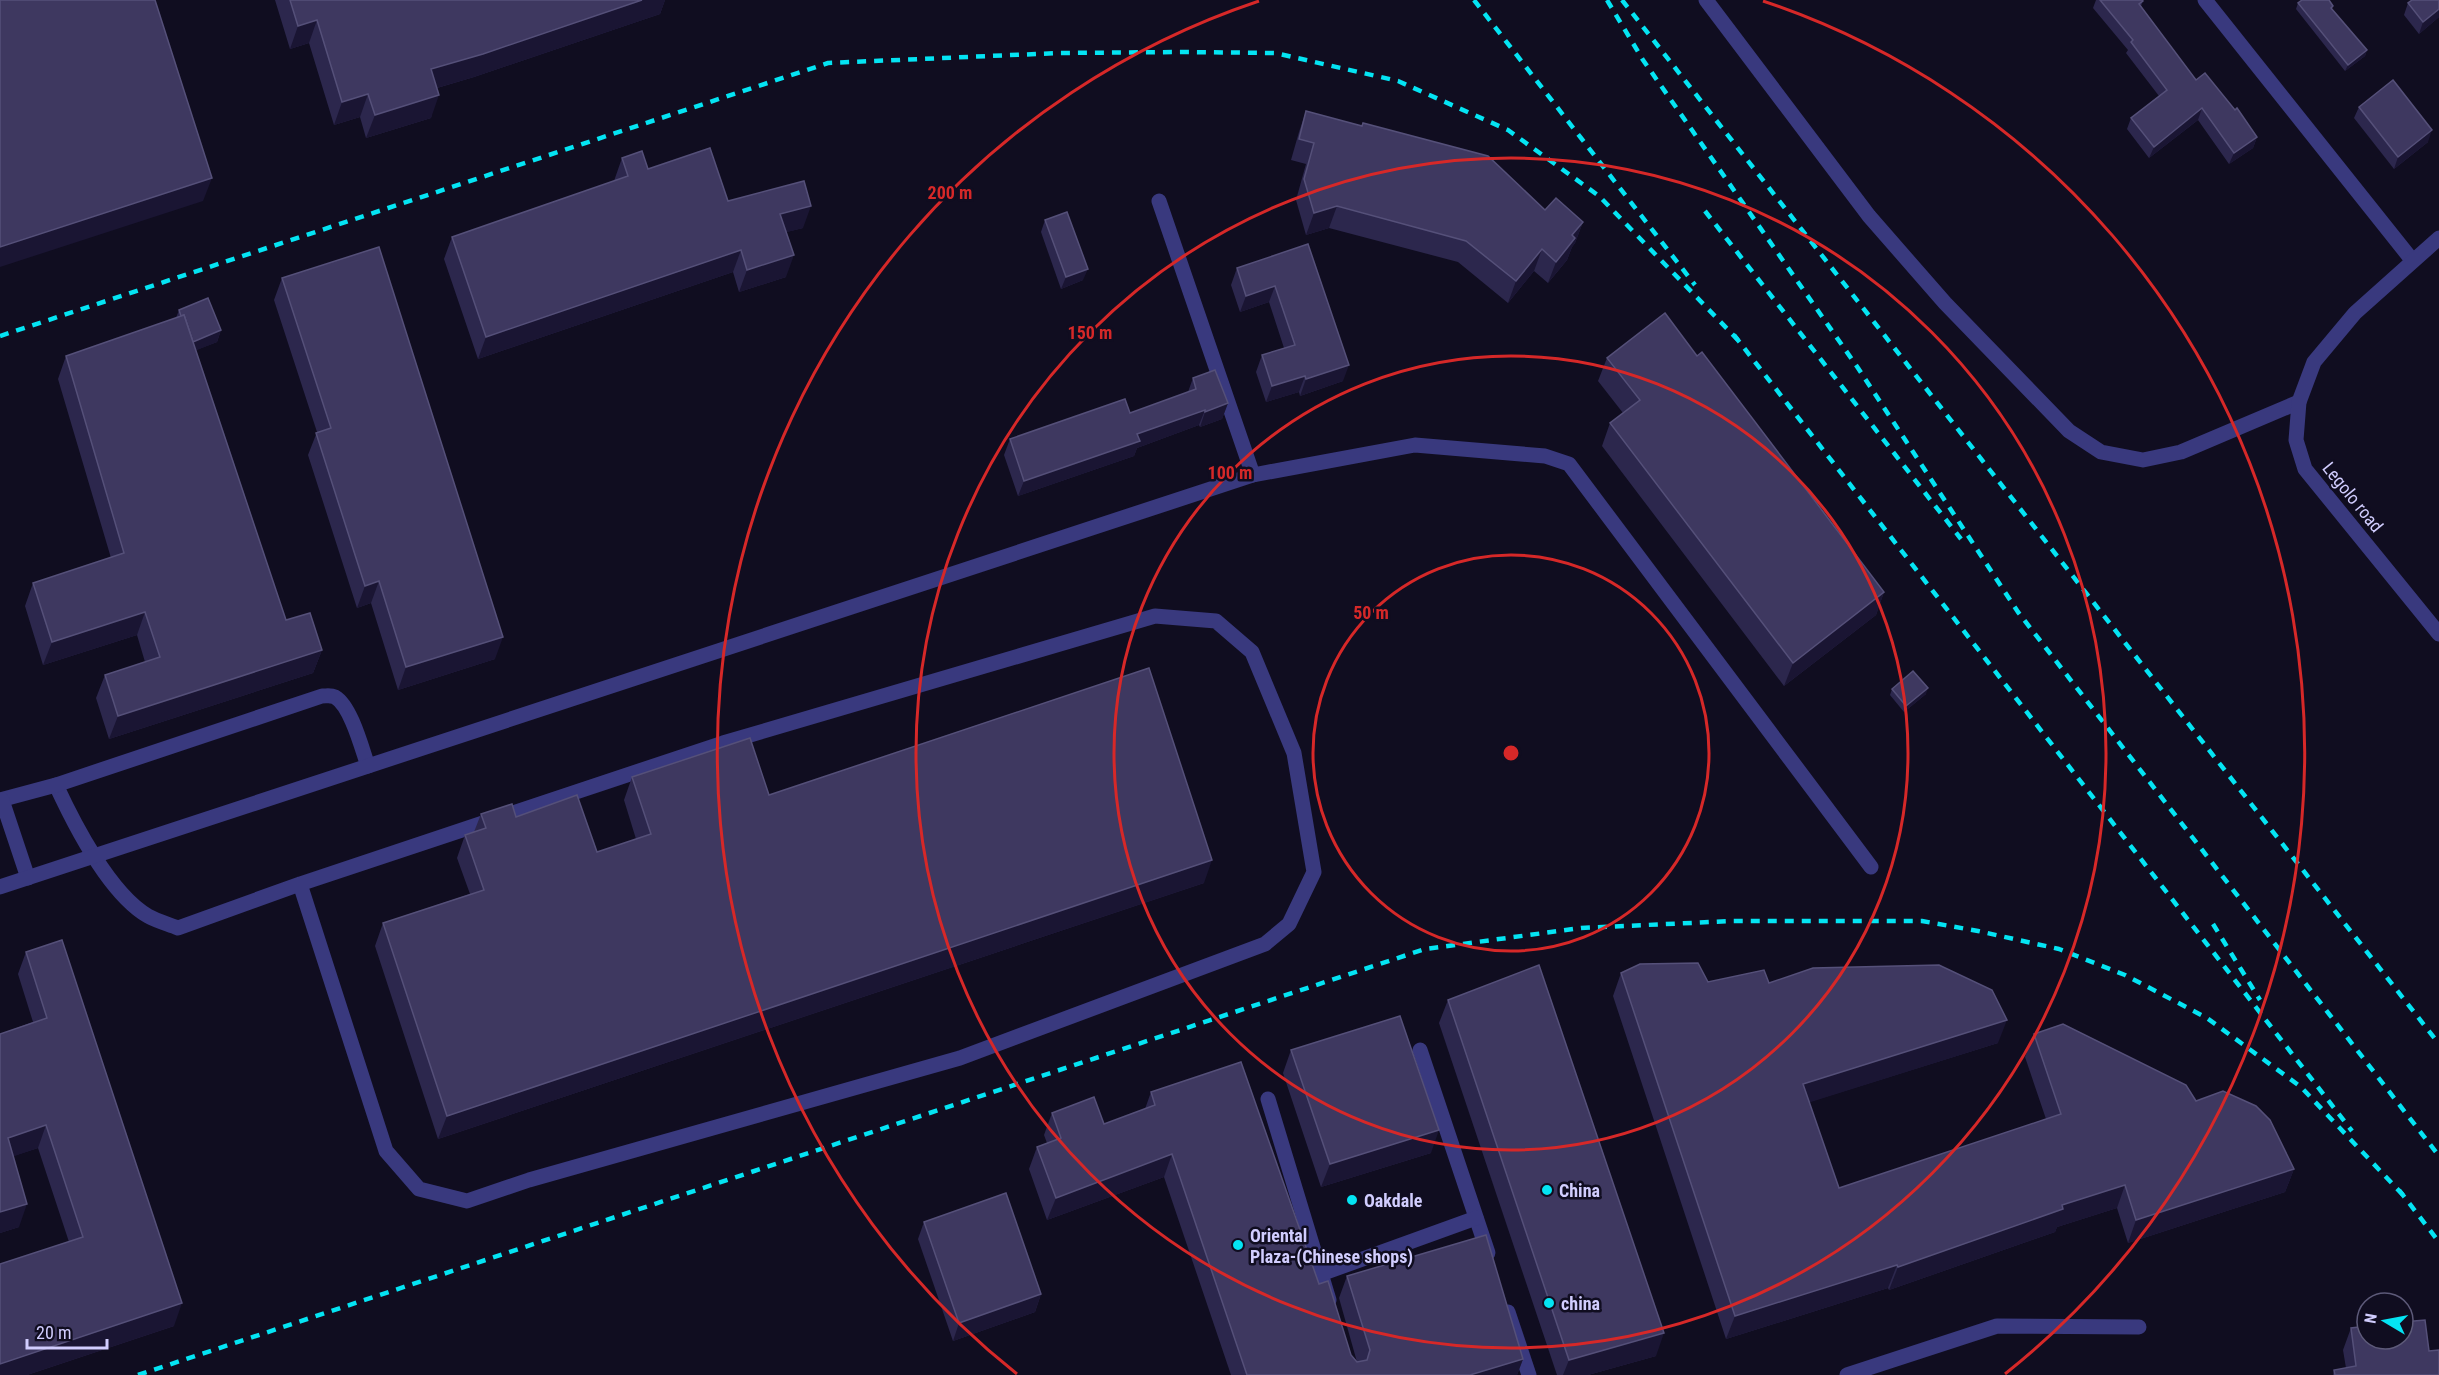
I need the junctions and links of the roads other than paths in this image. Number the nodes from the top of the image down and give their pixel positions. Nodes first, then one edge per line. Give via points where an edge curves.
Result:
1 (1706, 0) edge
2 (2205, 0) edge
3 (1159, 201) dead end
4 (2439, 238) edge
5 (2412, 260) junction
6 (2299, 402) junction
7 (1253, 475) junction
8 (2439, 634) edge
9 (368, 766) junction
10 (56, 785) junction
11 (1, 800) edge
12 (95, 856) junction
13 (1871, 867) dead end
14 (28, 878) junction
15 (300, 884) junction
16 (0, 887) edge
17 (1420, 1050) dead end
18 (1268, 1099) dead end
19 (1476, 1218) junction
20 (1491, 1263) edge
21 (1321, 1274) junction
22 (1503, 1297) edge
23 (1335, 1319) edge
24 (2139, 1327) dead end
25 (1529, 1375) edge
26 (1847, 1375) edge

1 - 6 street via 1869,216 1945,303 2069,431 2101,452 2143,460 2181,452
2 - 5 street
3 - 7 street
4 - 5 street, Legolo road
5 - 6 street, Legolo road via 2355,313 2314,362
6 - 8 street, Legolo road via 2296,440 2305,469
7 - 9 street
7 - 13 street via 1415,445 1545,456 1569,464
9 - 10 street via 341,701 322,696
9 - 12 street
10 - 11 street
10 - 12 street
11 - 14 street
12 - 14 street
12 - 15 street via 125,897 148,915 178,928
14 - 16 street
15 - 15 street via 386,1151 419,1189 466,1201 960,1058 1265,944 1289,924 1314,872 1294,753 1252,652 1216,621 1155,616 723,743
17 - 19 street
18 - 21 street
19 - 20 street
19 - 21 street
21 - 23 street
22 - 25 street
24 - 26 street via 1997,1326

